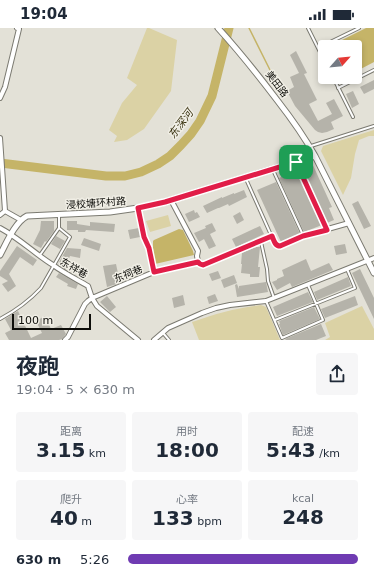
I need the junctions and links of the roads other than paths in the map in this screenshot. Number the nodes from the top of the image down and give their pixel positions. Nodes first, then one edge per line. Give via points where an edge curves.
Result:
1 (17, 28) edge
2 (218, 28) edge
3 (308, 28) edge
4 (359, 28) edge
5 (334, 40) edge
6 (318, 48) edge
7 (374, 70) edge
8 (336, 84) edge
9 (338, 88) junction
10 (0, 98) edge
11 (353, 117) dead end
12 (374, 126) edge
13 (0, 138) edge
14 (0, 145) edge
15 (309, 146) junction
16 (315, 156) junction
17 (296, 162) junction
18 (272, 169) junction
19 (246, 177) junction
20 (171, 200) junction
21 (138, 208) junction
22 (5, 211) junction
23 (59, 214) junction
24 (0, 215) edge
25 (21, 220) junction
26 (348, 223) junction
27 (0, 228) edge
28 (59, 228) junction
29 (327, 230) junction
30 (12, 234) junction
31 (272, 236) junction
32 (303, 236) junction
33 (261, 241) junction
34 (0, 255) edge
35 (40, 256) junction
36 (374, 258) edge
37 (368, 261) junction
38 (198, 262) junction
39 (54, 266) junction
40 (347, 269) junction
41 (154, 272) junction
42 (374, 273) edge
43 (308, 285) junction
44 (92, 298) junction
45 (274, 299) junction
46 (266, 301) junction
47 (316, 304) junction
48 (0, 319) edge
49 (275, 321) junction
50 (162, 333) junction
51 (65, 340) edge
52 (138, 340) edge
53 (154, 340) edge
54 (169, 340) edge

1 - 10 street via 19,29 5,87
2 - 15 street, 美田路 via 243,55 289,115
3 - 6 lane
4 - 5 lane
7 - 9 lane
8 - 9 lane
9 - 11 lane
12 - 15 lane
13 - 14 street
14 - 22 street
15 - 16 street, 美田路
16 - 17 street, 浸校塘环村路
16 - 26 street
17 - 18 street, 浸校塘环村路
17 - 29 lane
18 - 19 street, 浸校塘环村路
18 - 32 lane
19 - 20 street, 浸校塘环村路
19 - 31 lane
20 - 21 street, 浸校塘环村路
20 - 38 street via 198,251
21 - 23 street, 浸校塘环村路
21 - 41 street
22 - 24 street
22 - 25 street
23 - 25 street, 浸校塘环村路 via 27,216
23 - 28 lane
25 - 30 street
26 - 29 street
26 - 37 street
27 - 30 street, 东祥巷
28 - 35 lane
28 - 39 lane via 70,237
29 - 32 street
30 - 34 street
30 - 35 street, 东祥巷
31 - 32 street via 275,244 280,246
31 - 33 street, 东祠巷
33 - 38 street, 东祠巷 via 203,265
33 - 45 lane
35 - 39 street, 东祥巷
36 - 37 street
37 - 40 street
37 - 42 street
38 - 41 street, 东祠巷
39 - 44 street, 东祥巷 via 88,286
39 - 48 lane via 36,293 19,308
40 - 43 street
40 - 47 lane via 355,288
41 - 44 street, 东祠巷
43 - 45 street
43 - 47 lane
44 - 51 street, 东祠巷 via 85,304
44 - 52 street, 东祥巷 via 97,306
45 - 46 street
46 - 49 lane
46 - 50 street via 216,308 174,324
47 - 49 lane
47 - 49 lane via 323,320 282,338
50 - 53 street
50 - 54 lane

